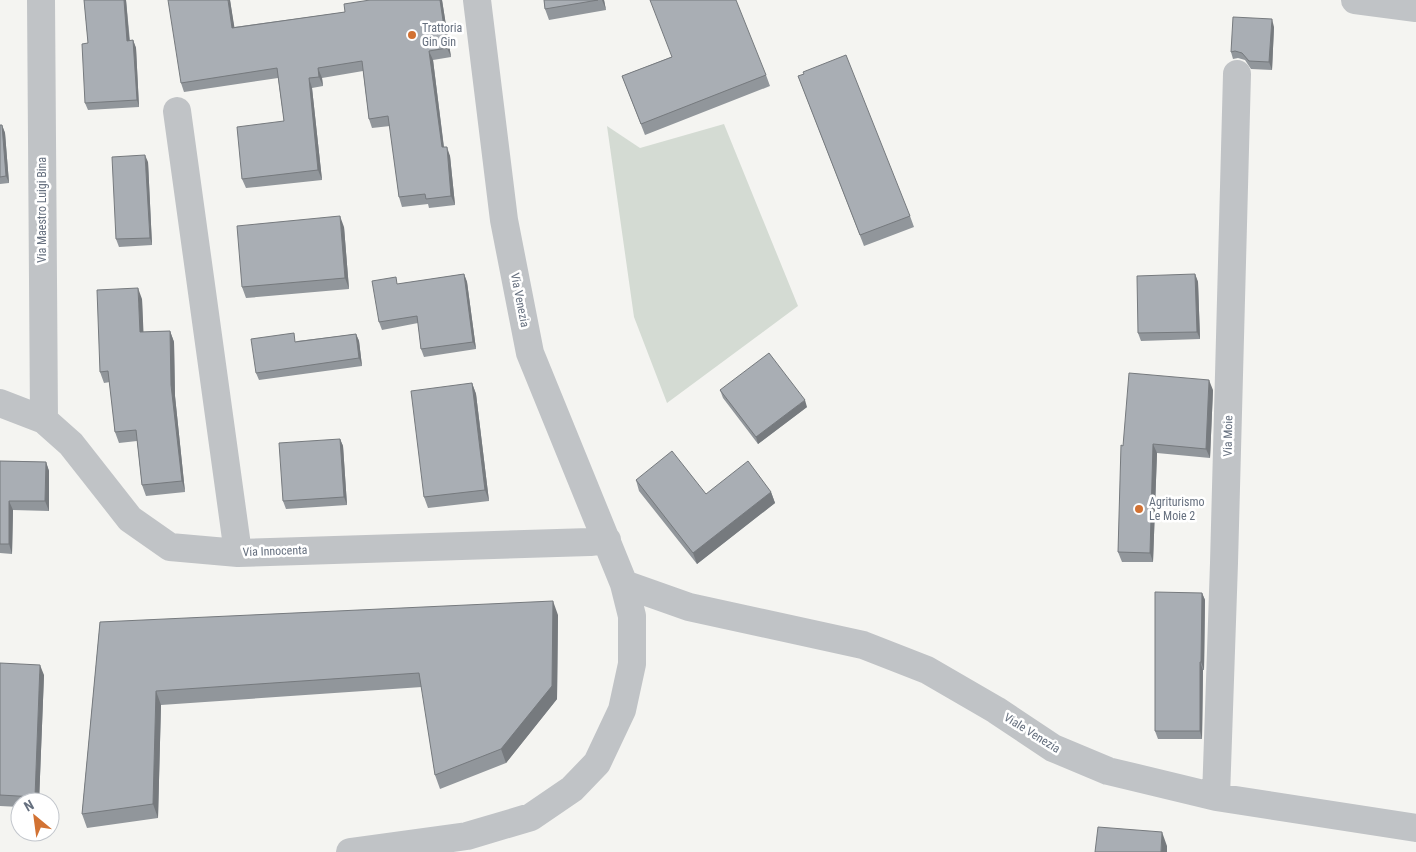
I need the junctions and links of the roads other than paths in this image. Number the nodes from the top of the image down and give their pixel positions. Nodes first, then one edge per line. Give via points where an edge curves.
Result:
1 (41, 0) edge
2 (477, 0) edge
3 (1355, 0) edge
4 (1416, 8) edge
5 (1237, 74) dead end
6 (177, 111) dead end
7 (0, 404) edge
8 (44, 420) junction
9 (607, 540) junction
10 (238, 553) junction
11 (624, 584) junction
12 (689, 607) junction
13 (632, 616) junction
14 (1216, 797) junction
15 (1416, 828) edge
16 (350, 852) edge

1 - 8 street, Via Maestro Luigi Bina
2 - 9 street, Via Venezia via 504,220 530,353
3 - 4 street
5 - 14 street, Via Moie
6 - 10 street
7 - 8 street, Via Innocenta
8 - 10 street, Via Innocenta via 71,444 130,518 170,547
9 - 10 street, Via Innocenta
9 - 11 street, Via Venezia
11 - 12 street, Viale Venezia
11 - 13 street, Via Venezia
12 - 13 street, Viale Venezia
12 - 14 street, Viale Venezia via 863,645 927,670 1053,748 1108,771
13 - 16 street, Via Venezia via 632,664 622,710 597,763 572,789 531,817 513,823 467,836
14 - 15 street, Viale Venezia

